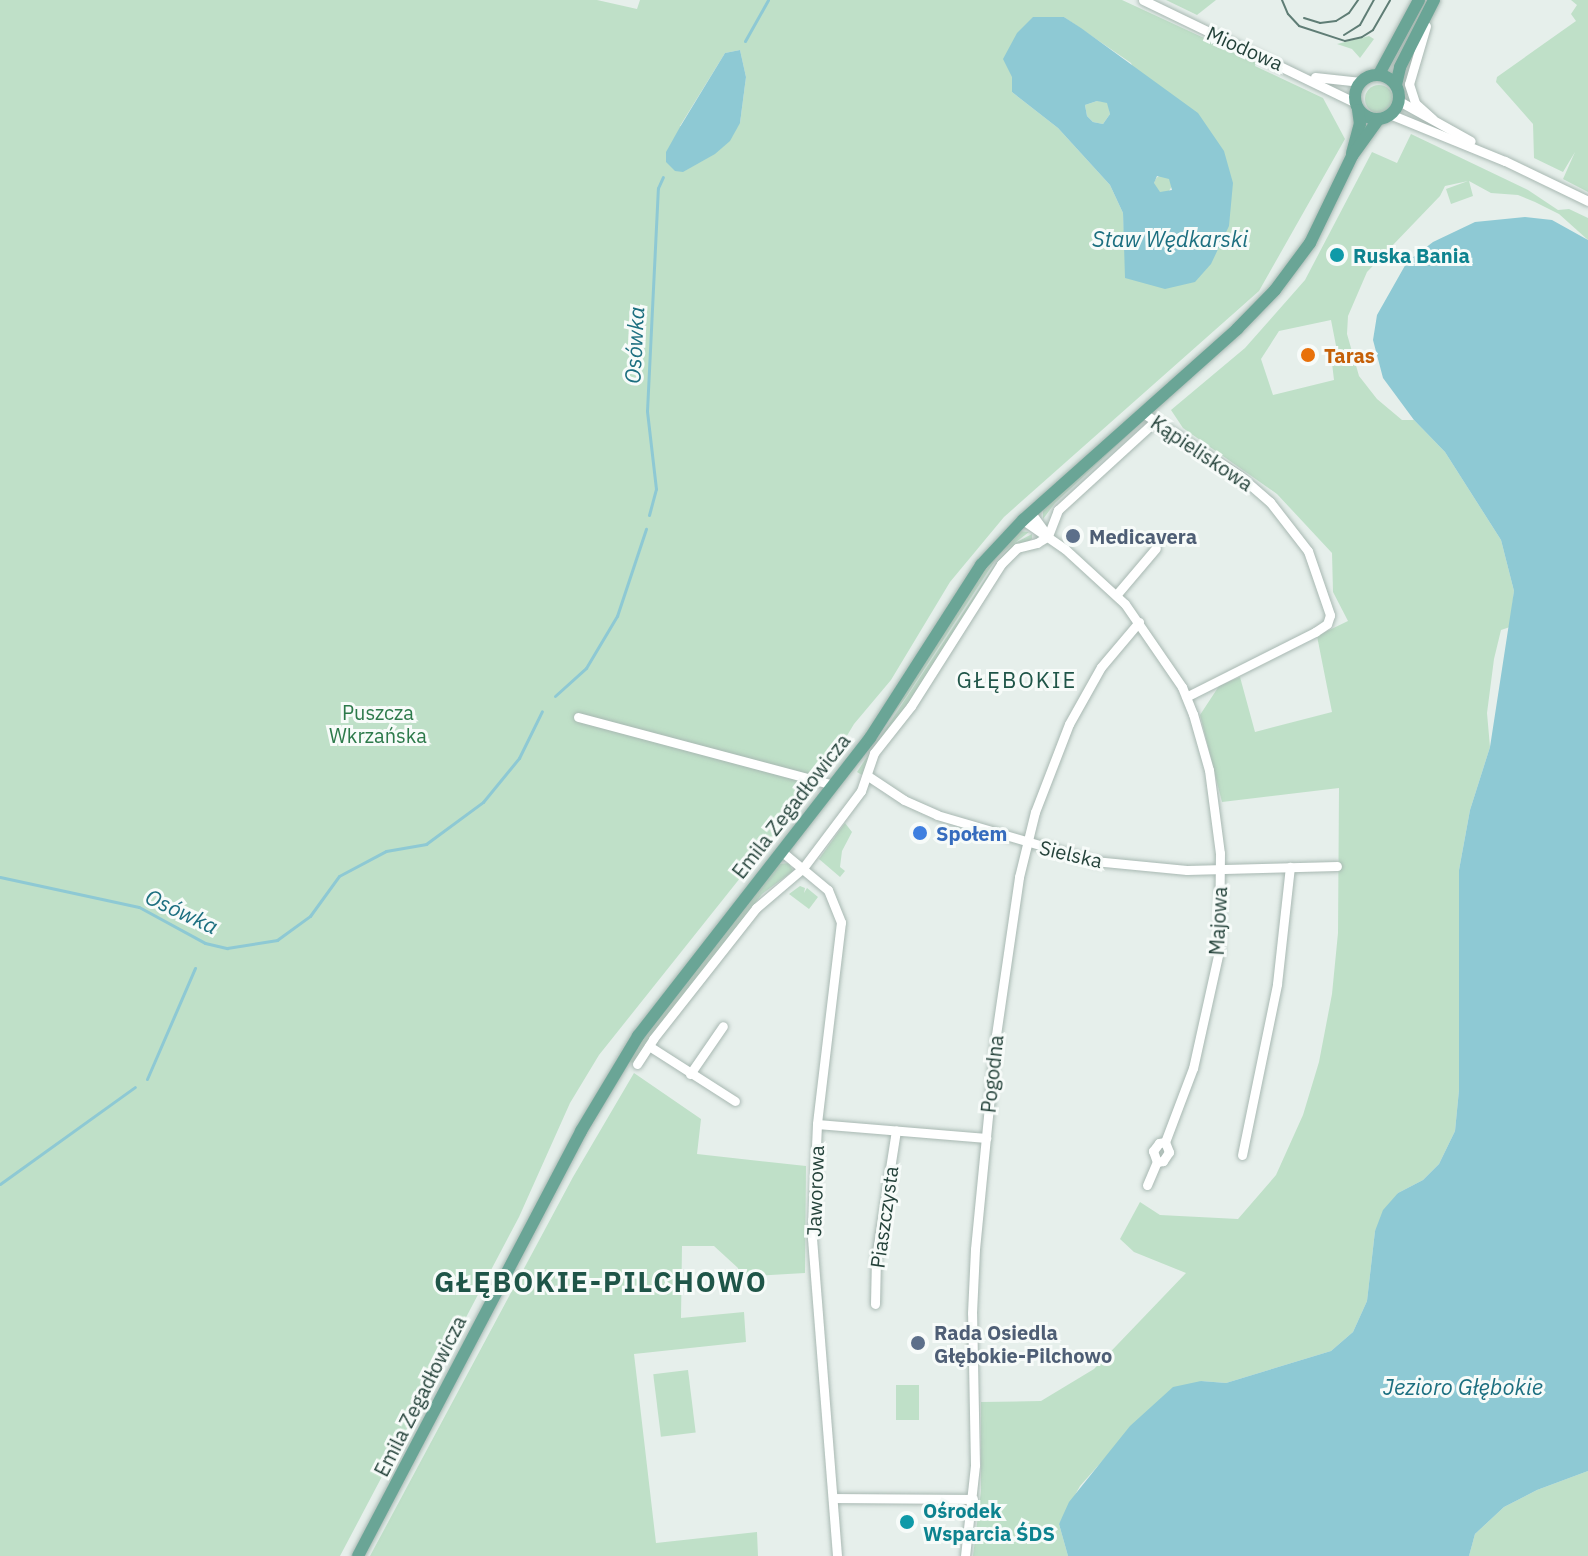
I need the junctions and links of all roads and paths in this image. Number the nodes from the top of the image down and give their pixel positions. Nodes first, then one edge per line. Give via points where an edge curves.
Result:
1 (1143, 0) edge
2 (1419, 0) edge
3 (1434, 0) edge
4 (1379, 74) junction
5 (1304, 75) junction
6 (1361, 82) junction
7 (1396, 85) junction
8 (1399, 101) junction
9 (1356, 106) junction
10 (1392, 115) junction
11 (1433, 119) junction
12 (1378, 120) junction
13 (1352, 156) junction
14 (1505, 161) junction
15 (1588, 201) edge
16 (1148, 418) junction
17 (1027, 516) junction
18 (1048, 536) junction
19 (1156, 548) dead end
20 (1117, 594) junction
21 (1139, 622) junction
22 (1186, 697) junction
23 (578, 717) dead end
24 (868, 776) junction
25 (834, 785) junction
26 (1027, 844) junction
27 (781, 851) junction
28 (1337, 866) dead end
29 (1290, 867) junction
30 (803, 868) junction
31 (1220, 870) junction
32 (723, 1026) dead end
33 (649, 1046) junction
34 (637, 1064) dead end
35 (690, 1074) junction
36 (735, 1101) dead end
37 (817, 1124) junction
38 (896, 1131) junction
39 (986, 1138) junction
40 (1242, 1155) dead end
41 (1147, 1185) dead end
42 (875, 1304) dead end
43 (834, 1498) junction
44 (973, 1499) junction
45 (358, 1556) edge
46 (837, 1556) edge
47 (965, 1556) edge

1 - 5 street, Miodowa
2 - 4 main road
3 - 7 main road
3 - 11 street via 1408,81 1415,103
4 - 6 main road
4 - 7 main road
5 - 6 street, Miodowa
5 - 9 street, Miodowa
6 - 9 main road
7 - 8 main road
8 - 10 main road
8 - 11 street
9 - 12 main road
9 - 13 main road, Emila Zegadłowicza via 1360,124
10 - 12 main road
10 - 14 street
11 - 14 street
12 - 13 main road, Emila Zegadłowicza
13 - 16 main road, Emila Zegadłowicza via 1316,232 1281,284
14 - 15 street
16 - 17 main road, Emila Zegadłowicza
16 - 18 street via 1058,510
16 - 22 street, Kąpieliskowa via 1249,482 1290,525 1315,564 1330,615 1315,632
17 - 18 street, Majowa via 1038,533
17 - 25 main road, Emila Zegadłowicza via 976,573
18 - 20 street, Majowa
18 - 24 street via 1017,548 996,571 911,706 874,753
19 - 20 street
20 - 21 street, Majowa
21 - 22 street, Majowa
21 - 26 street, Pogodna via 1110,655 1077,708 1044,785
22 - 31 street, Majowa via 1213,788
23 - 25 street
24 - 26 street, Sielska via 926,811
24 - 30 street
25 - 27 main road, Emila Zegadłowicza
26 - 31 street, Sielska via 1119,865
26 - 39 street, Pogodna via 1006,955
27 - 30 street, Jaworowa
27 - 45 main road, Emila Zegadłowicza via 618,1063
28 - 29 street, Sielska
29 - 31 street, Sielska
29 - 40 street via 1277,984
30 - 33 street via 756,908
30 - 37 street, Jaworowa via 830,892 841,922
31 - 41 street, Majowa via 1219,951 1206,1019 1165,1142 1153,1151 1157,1162
32 - 35 street
33 - 34 street
33 - 35 street
35 - 36 street
37 - 38 street
37 - 43 street, Jaworowa via 813,1257
38 - 39 street
38 - 42 street, Piaszczysta via 876,1258
39 - 44 street, Pogodna via 972,1313
43 - 44 street
43 - 46 street, Jaworowa
44 - 47 street, Pogodna

